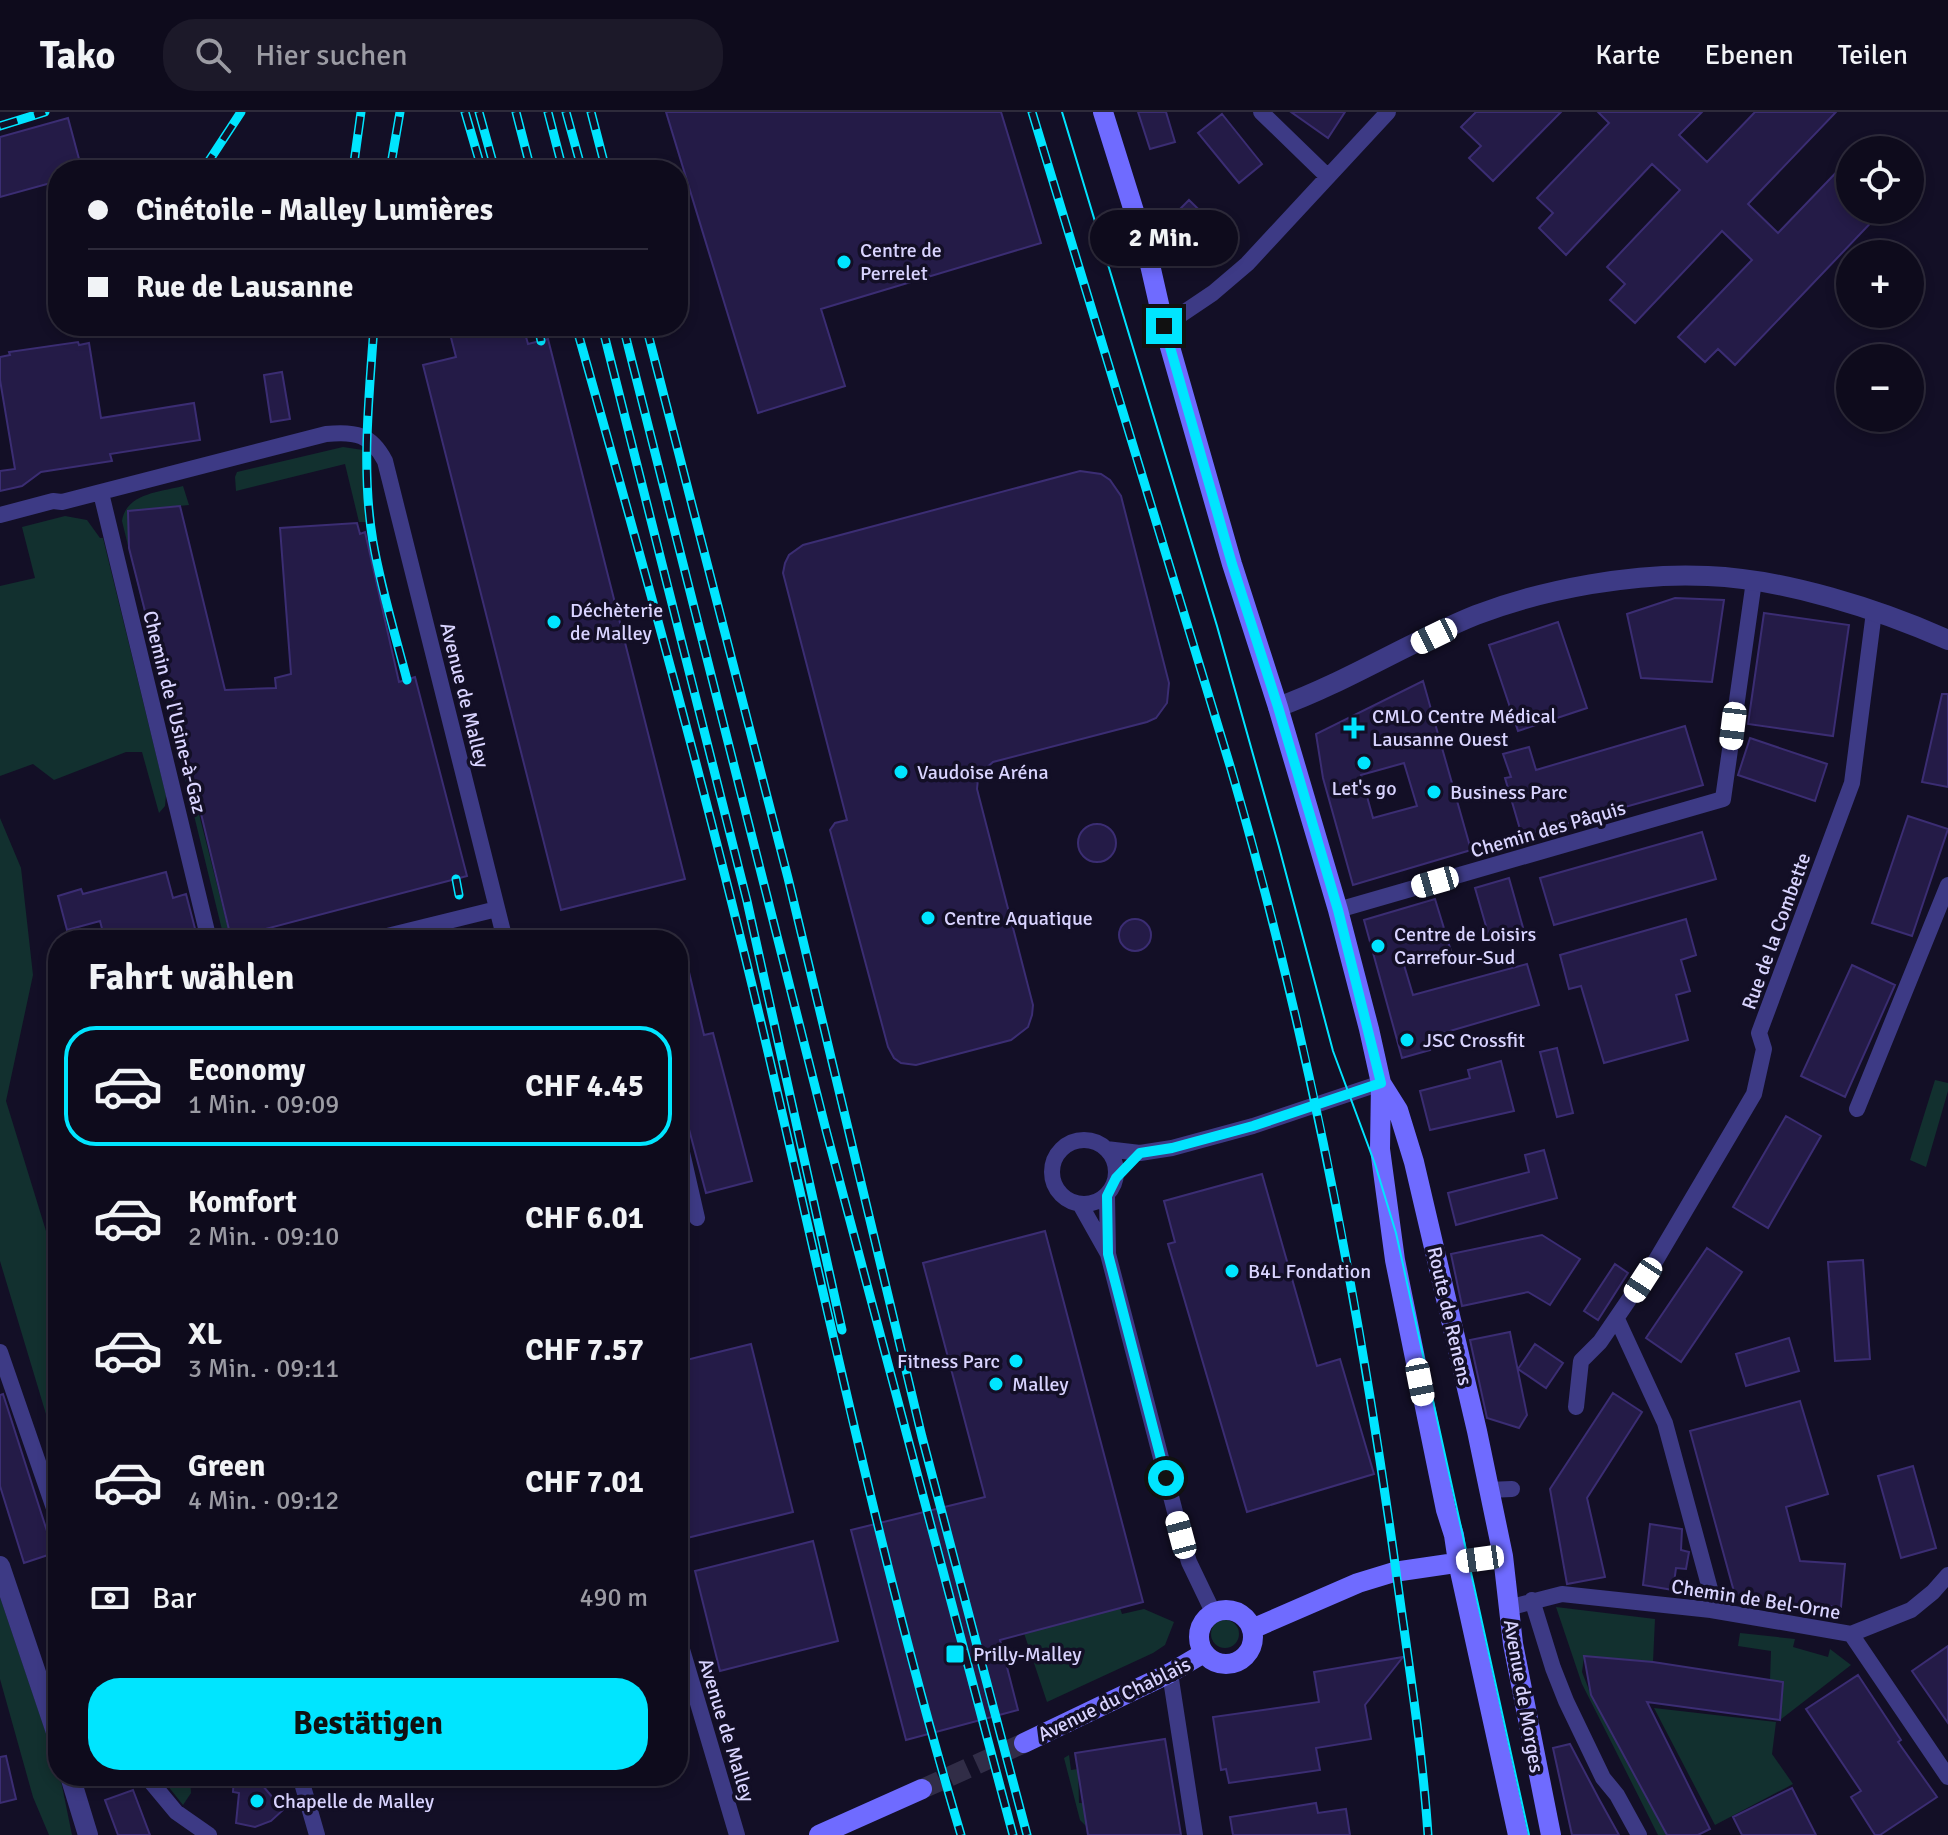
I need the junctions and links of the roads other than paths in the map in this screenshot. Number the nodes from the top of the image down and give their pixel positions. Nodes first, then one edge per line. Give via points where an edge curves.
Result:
1 (1103, 112) edge
2 (1261, 112) edge
3 (1388, 112) edge
4 (1327, 176) junction
5 (1164, 326) junction
6 (101, 493) junction
7 (0, 515) edge
8 (1754, 581) junction
9 (1874, 612) junction
10 (1948, 640) edge
11 (1278, 707) junction
12 (1948, 885) edge
13 (497, 909) junction
14 (1338, 910) junction
15 (207, 930) edge
16 (412, 930) edge
17 (502, 930) edge
18 (1381, 1083) junction
19 (1857, 1109) dead end
20 (1106, 1149) junction
21 (1140, 1153) junction
22 (1116, 1178) junction
23 (688, 1179) edge
24 (1107, 1196) junction
25 (1080, 1204) junction
26 (697, 1218) dead end
27 (1108, 1254) junction
28 (1617, 1319) junction
29 (0, 1352) edge
30 (1576, 1407) dead end
31 (1512, 1489) dead end
32 (1488, 1490) junction
33 (48, 1491) edge
34 (1503, 1556) junction
35 (1458, 1562) junction
36 (0, 1566) edge
37 (1948, 1575) edge
38 (1536, 1599) junction
39 (1508, 1608) junction
40 (1711, 1610) junction
41 (1213, 1612) junction
42 (1252, 1629) junction
43 (1851, 1634) junction
44 (1204, 1653) junction
45 (688, 1670) edge
46 (1170, 1673) junction
47 (48, 1708) edge
48 (1024, 1743) tunnel mouth
49 (1948, 1777) edge
50 (73, 1786) edge
51 (154, 1786) edge
52 (303, 1786) edge
53 (922, 1789) tunnel mouth
54 (88, 1835) edge
55 (209, 1835) edge
56 (317, 1835) edge
57 (737, 1835) edge
58 (819, 1835) edge
59 (1195, 1835) edge
60 (1518, 1835) edge
61 (1551, 1835) edge
62 (1639, 1835) edge

1 - 5 main road, Route de Renens
2 - 4 street
3 - 4 street
4 - 5 street via 1247,264
5 - 11 main road, Route de Renens
6 - 7 street
6 - 13 street, Avenue de Malley via 326,434 367,437 385,461
6 - 15 street, Chemin de l'Usine-à-Gaz
8 - 9 street
8 - 11 street via 1662,576 1557,592 1477,615
8 - 14 street, Chemin des Pâquis via 1723,799
9 - 10 street
9 - 28 street, Rue de la Combette via 1852,783 1759,1033 1764,1049 1754,1094
11 - 14 main road, Route de Renens
12 - 19 street
13 - 16 street
13 - 17 street, Avenue de Malley
14 - 18 main road, Route de Renens
18 - 21 street via 1253,1126
18 - 32 main road, Route de Renens via 1398,1110 1414,1162
18 - 35 main road, Route de Renens via 1380,1149 1395,1260
20 - 21 street
20 - 22 street via 1113,1157
20 - 25 street via 1091,1141 1074,1142 1055,1159 1054,1184 1064,1197
21 - 22 street
22 - 24 street
23 - 26 street
24 - 25 street
24 - 27 street
25 - 27 street
27 - 41 street via 1181,1535
28 - 30 street, Rue de la Combette via 1581,1361
28 - 40 street via 1665,1423 1710,1589
29 - 33 street
31 - 32 street
32 - 34 main road, Route de Renens
34 - 35 main road
34 - 39 main road, Avenue de Morges
35 - 42 main road via 1358,1583
35 - 60 main road, Avenue de Morges
36 - 47 street
37 - 43 street, Chemin de Bel-Orne via 1911,1610
38 - 39 street, Chemin de Bel-Orne
38 - 40 street, Chemin de Bel-Orne via 1562,1594
38 - 62 street via 1566,1701 1603,1778
39 - 61 main road, Avenue de Morges
40 - 43 street, Chemin de Bel-Orne
41 - 42 main road via 1237,1612
41 - 44 main road via 1199,1630
42 - 44 main road via 1251,1647 1237,1662 1218,1663
43 - 49 street
44 - 46 main road, Avenue du Chablais
45 - 57 street, Avenue de Malley
46 - 48 main road, Avenue du Chablais
46 - 59 street
50 - 54 street
51 - 55 street via 176,1812
52 - 56 street
53 - 58 main road

